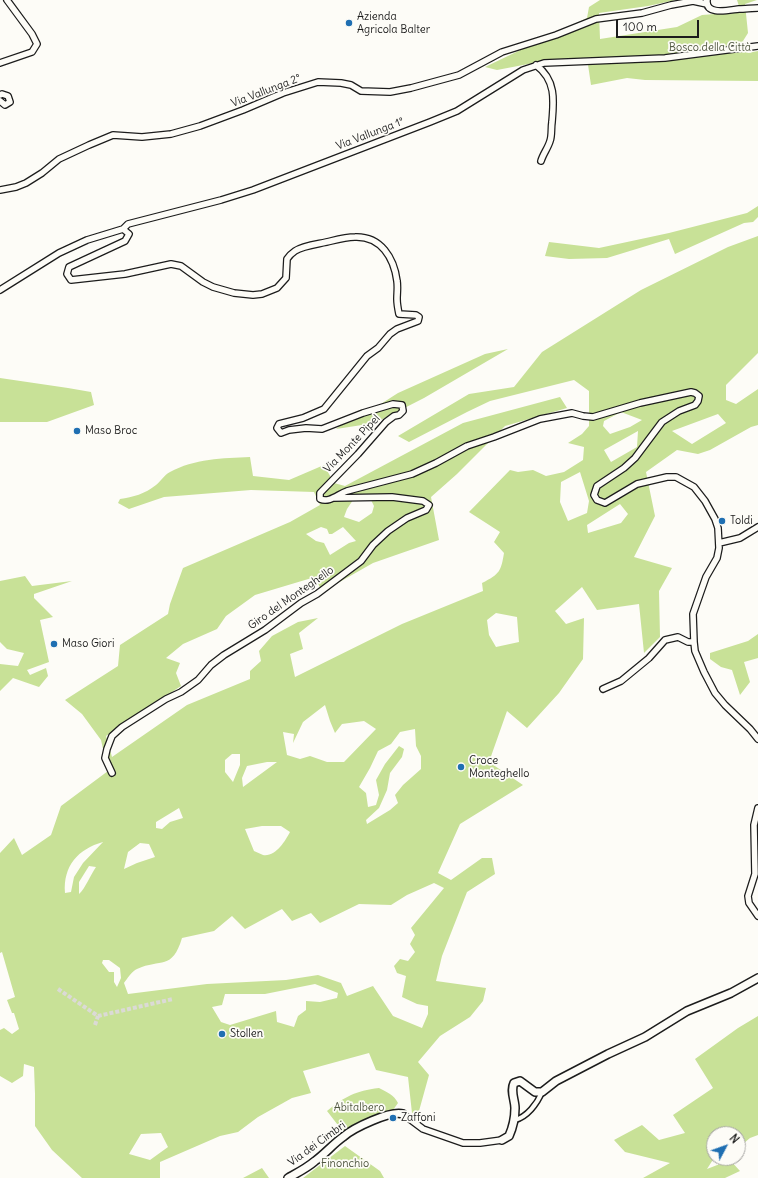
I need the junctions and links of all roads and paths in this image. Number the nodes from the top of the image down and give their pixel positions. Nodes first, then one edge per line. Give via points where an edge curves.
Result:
1 (7, 0) edge
2 (678, 2) edge
3 (707, 2) edge
4 (758, 8) edge
5 (758, 46) edge
6 (0, 63) edge
7 (536, 65) junction
8 (0, 95) edge
9 (0, 101) edge
10 (541, 161) dead end
11 (0, 190) edge
12 (123, 229) junction
13 (0, 290) edge
14 (333, 498) junction
15 (758, 527) edge
16 (720, 543) junction
17 (694, 642) junction
18 (603, 690) dead end
19 (758, 739) edge
20 (112, 773) dead end
21 (758, 808) edge
22 (758, 916) edge
23 (758, 978) edge
24 (542, 1092) junction
25 (403, 1114) joint
26 (515, 1120) junction
27 (502, 1140) joint
28 (288, 1178) edge

1 - 6 street via 37,44 32,52
2 - 3 street, Via Vallunga 2°
2 - 11 street, Via Vallunga 2° via 642,13 596,19 502,52 459,75 434,82 390,92 361,91 351,85 318,82 200,126 171,134 142,137 112,136 88,144 59,159 26,183
3 - 4 street via 709,7 719,12
5 - 7 street, Via Vallunga 1° via 665,58 566,61
7 - 10 street via 548,77 553,98 550,142
7 - 12 street, Via Vallunga 1° via 523,70 457,111 253,190 128,224
8 - 9 street via 8,96 10,102 5,105
12 - 13 street, Via Vallunga 1° via 87,240 58,253
12 - 14 street, Via Monte Pipel via 129,234 125,242 70,267 67,274 72,280 125,274 171,264 181,266 213,287 253,295 278,288 286,278 287,259 302,247 356,236 374,241 387,252 398,282 399,314 416,314 419,317 418,321 397,328 390,334 367,356 324,409 279,424 277,428 281,433 306,428 322,429 363,413 393,404 402,405 403,411 386,422 320,493 320,499 325,501
14 - 16 street via 347,490 412,474 467,446 540,419 572,413 593,417 640,403 692,392 699,396 695,405 678,411 662,422 635,458 597,486 594,495 597,500 605,503 637,484 676,478 694,487 703,497 716,519
14 - 20 street, Giro del Monteghello via 392,497 423,501 429,505 426,510 407,518 388,531 361,560 317,594 224,655 181,692 122,727 112,736 105,758
15 - 16 street via 740,538
16 - 17 street via 717,558 706,577 693,614
17 - 18 street via 688,642 678,636 665,640 649,658 620,681
17 - 19 street via 704,672 715,693
21 - 22 street via 754,825 755,874 748,896
23 - 24 street via 731,993 687,1011 645,1037 563,1077
24 - 26 street via 536,1104 523,1118
24 - 26 street via 535,1092 520,1081 514,1083 512,1088
25 - 27 street via 423,1129 464,1143
25 - 28 street, Via dei Cimbri via 390,1114 343,1136 313,1163
26 - 27 street via 509,1136

